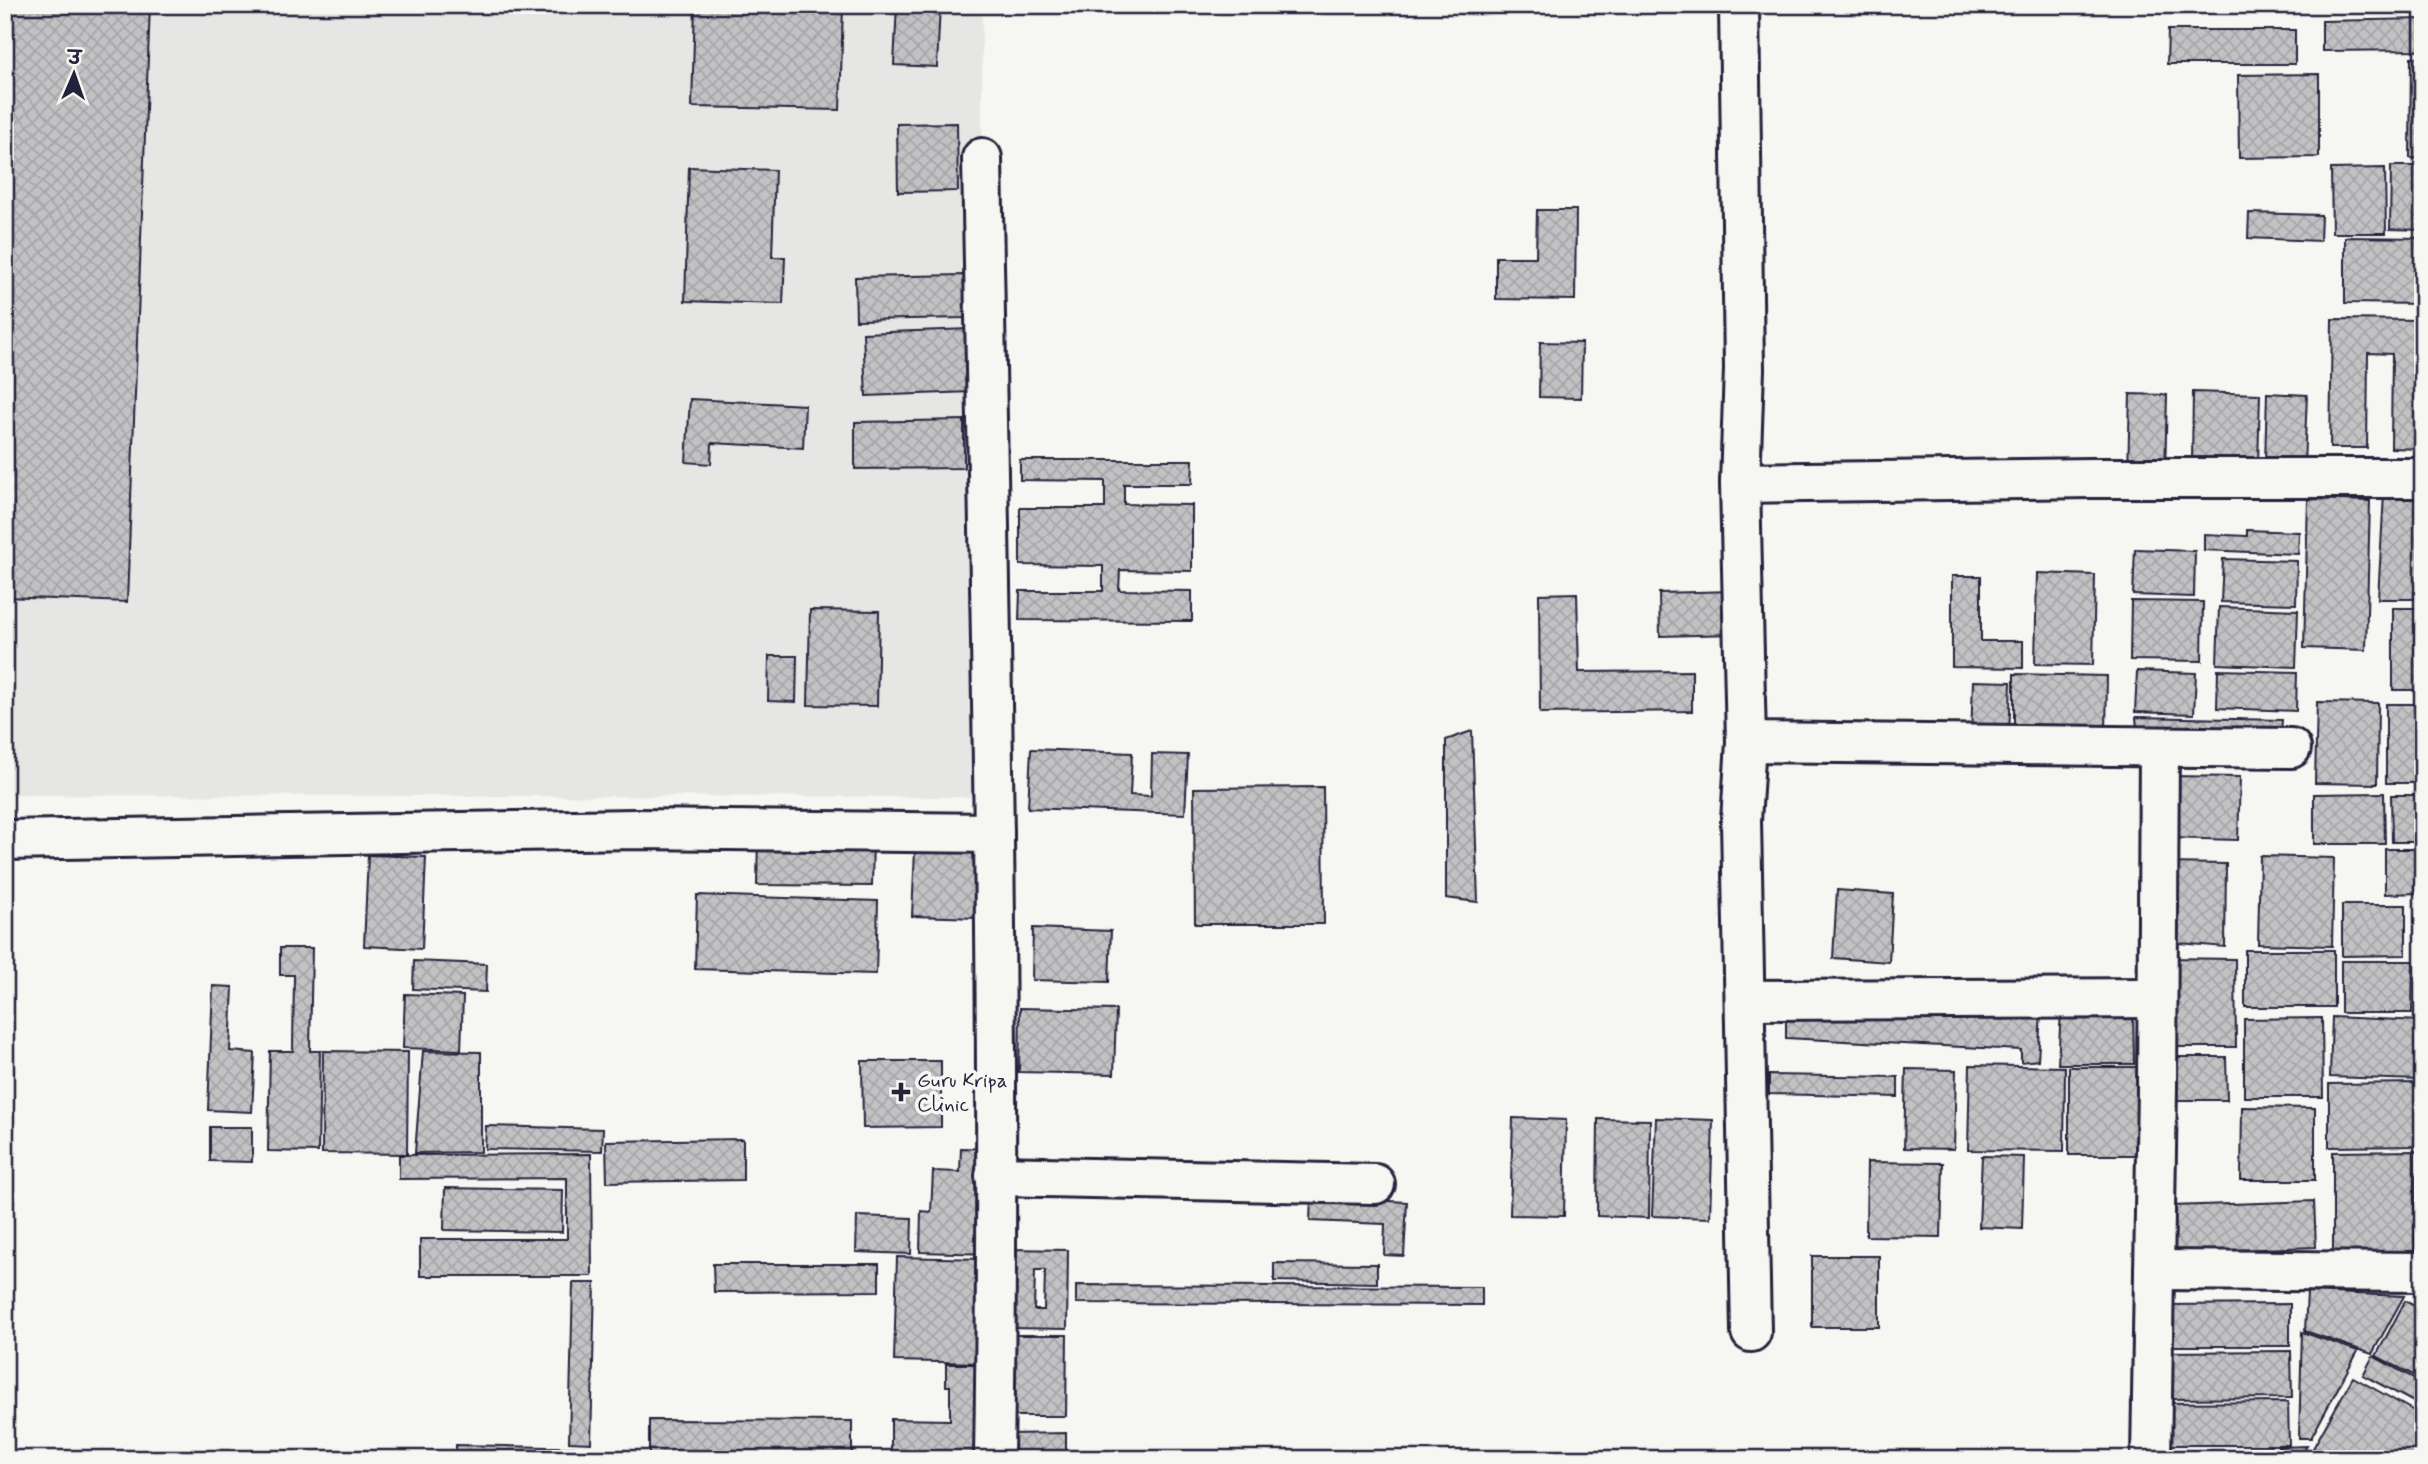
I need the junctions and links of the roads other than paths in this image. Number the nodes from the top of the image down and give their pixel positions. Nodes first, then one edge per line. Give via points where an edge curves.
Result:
1 (1739, 5) edge
2 (982, 158) dead end
3 (2423, 478) edge
4 (1740, 484) junction
5 (1746, 742) junction
6 (2159, 747) junction
7 (2291, 748) dead end
8 (993, 833) junction
9 (5, 840) edge
10 (1745, 999) junction
11 (2157, 999) junction
12 (995, 1176) junction
13 (1375, 1184) dead end
14 (2154, 1270) junction
15 (2423, 1272) edge
16 (1751, 1332) dead end
17 (993, 1459) edge
18 (2151, 1459) edge

1 - 4 street via 1744,369
2 - 8 street
3 - 4 street
4 - 5 street
5 - 6 street
5 - 10 street via 1741,821
6 - 7 street
6 - 11 street
8 - 9 street via 635,829
8 - 12 street
10 - 11 street
10 - 16 street
11 - 14 street
12 - 13 street
12 - 17 street
14 - 15 street
14 - 18 street

